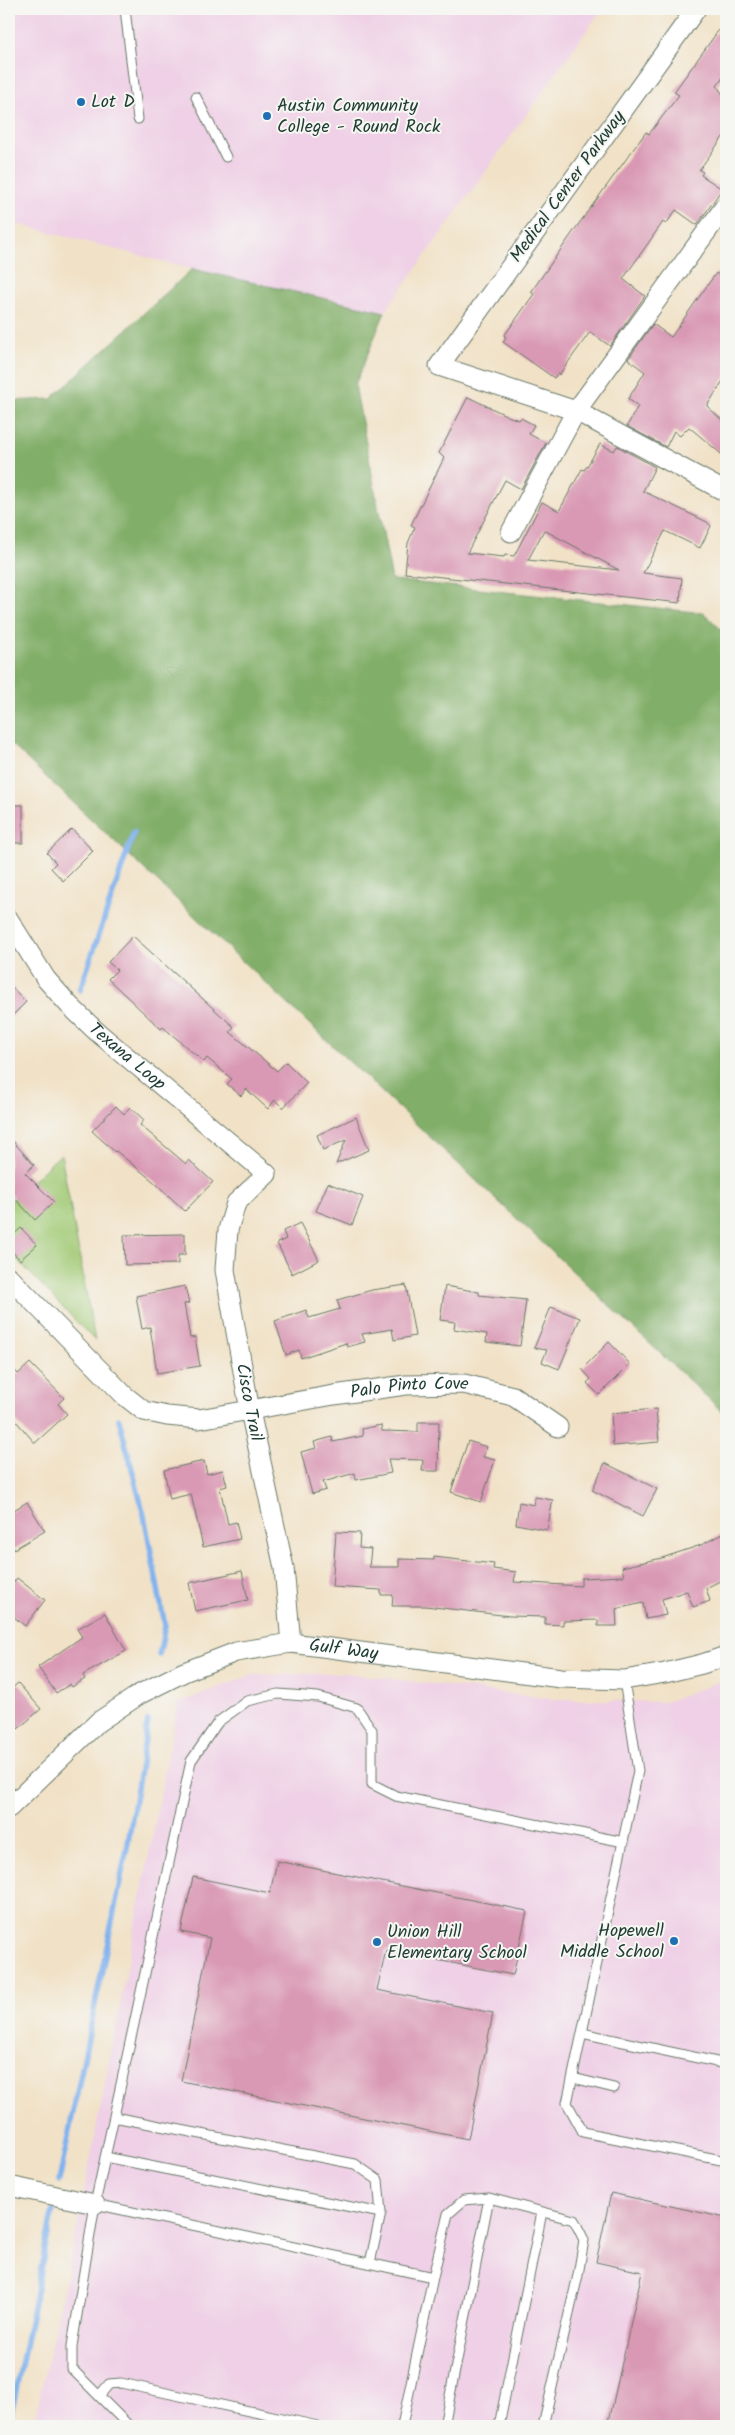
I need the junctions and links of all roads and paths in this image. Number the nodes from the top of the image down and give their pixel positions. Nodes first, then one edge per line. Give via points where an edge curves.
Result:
1 (125, 9) edge
2 (696, 9) edge
3 (196, 97) dead end
4 (138, 119) dead end
5 (226, 157) dead end
6 (726, 205) edge
7 (576, 412) junction
8 (726, 492) edge
9 (511, 532) dead end
10 (9, 920) edge
11 (267, 1174) joint
12 (9, 1277) edge
13 (250, 1411) junction
14 (558, 1428) dead end
15 (291, 1643) junction
16 (726, 1656) edge
17 (624, 1680) junction
18 (9, 1808) edge
19 (624, 1842) junction
20 (582, 2033) junction
21 (726, 2064) edge
22 (573, 2078) junction
23 (614, 2088) dead end
24 (114, 2118) junction
25 (105, 2157) junction
26 (726, 2161) edge
27 (9, 2186) edge
28 (489, 2198) junction
29 (95, 2204) junction
30 (542, 2212) junction
31 (381, 2213) junction
32 (370, 2263) junction
33 (432, 2277) junction
34 (99, 2396) junction
35 (129, 2426) edge
36 (318, 2426) edge
37 (402, 2426) edge
38 (444, 2426) edge
39 (499, 2426) edge
40 (543, 2426) edge

1 - 4 lane
2 - 7 street, Medical Center Parkway via 440,366
3 - 5 lane
6 - 7 street
7 - 8 street
7 - 9 street
10 - 11 street, Texana Loop via 46,979 69,1006
11 - 13 street, Cisco Trail via 236,1203 224,1252 227,1290
12 - 13 street via 125,1396 144,1411 199,1419
13 - 14 street, Palo Pinto Cove via 334,1394 406,1385 464,1384 513,1396
13 - 15 street, Cisco Trail via 284,1568
15 - 17 street, Gulf Way via 561,1678
15 - 18 street, Gulf Way via 236,1652 184,1672 140,1694 98,1722
16 - 17 street, Gulf Way via 666,1673
17 - 19 lane via 638,1771
19 - 20 lane
19 - 24 lane via 396,1796 372,1784 372,1730 357,1708 318,1697 278,1694 247,1701 218,1722 191,1762
20 - 21 lane
20 - 22 lane
22 - 23 lane
22 - 26 lane via 567,2103 583,2132
24 - 25 lane
24 - 31 lane via 355,2164 378,2180
25 - 29 lane
25 - 31 lane
27 - 29 street
28 - 30 lane
28 - 33 lane via 464,2200 448,2214
28 - 38 lane
29 - 32 lane
29 - 34 lane via 72,2346 72,2369
30 - 39 lane
30 - 40 lane via 574,2220 584,2240
31 - 32 lane
32 - 33 lane
33 - 37 lane
34 - 35 lane
34 - 36 lane via 109,2384 121,2383

